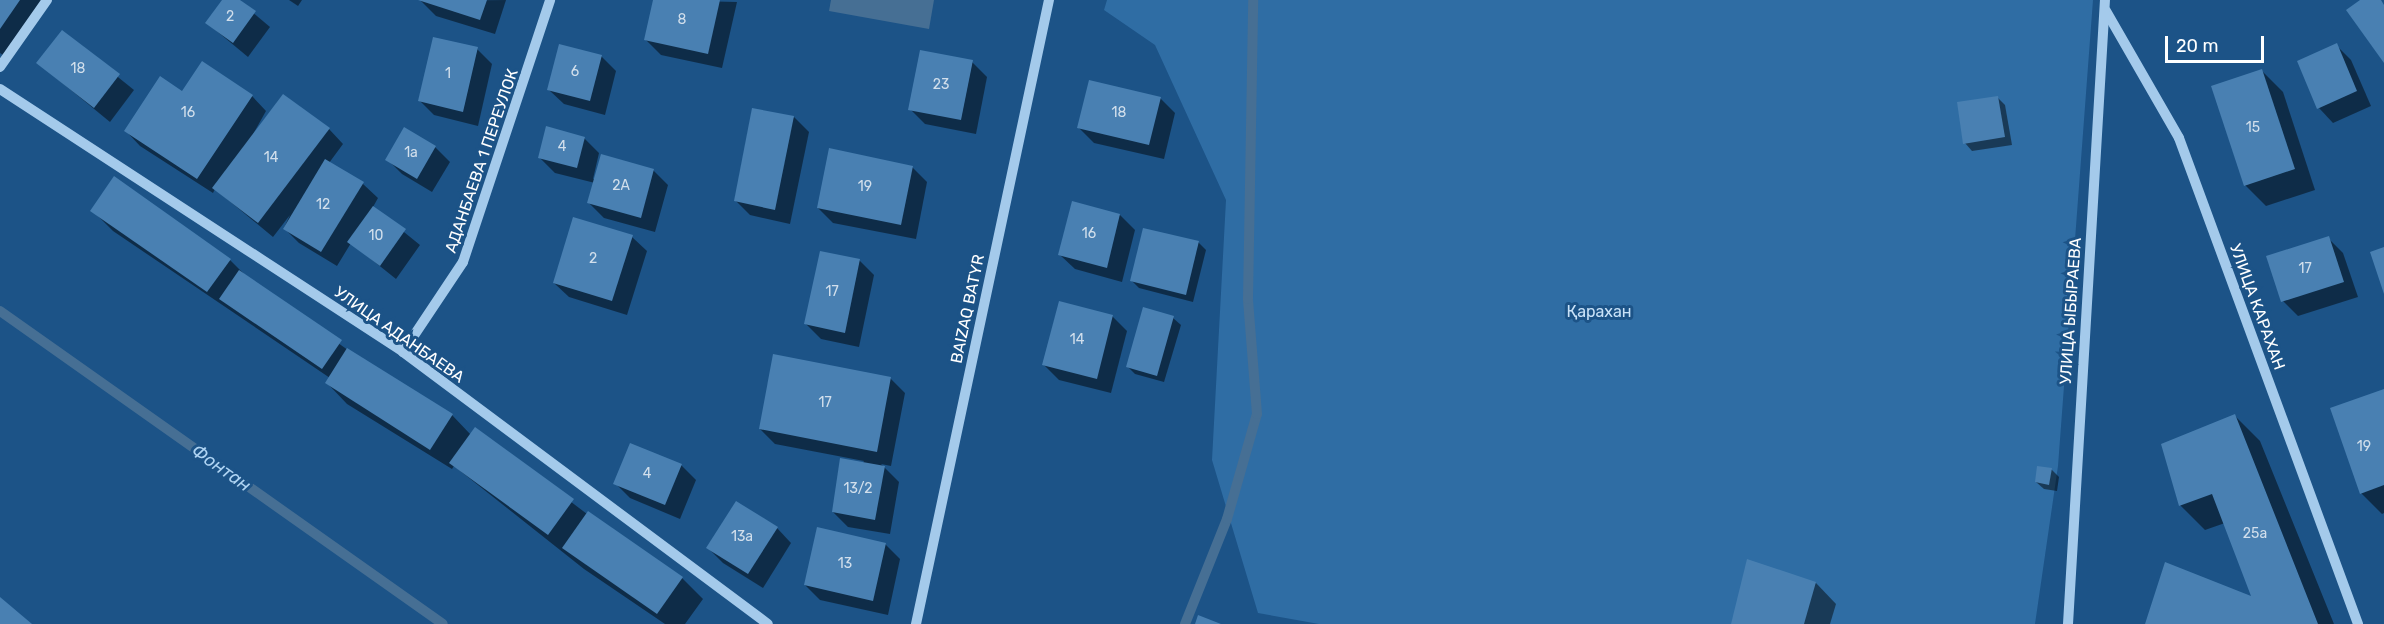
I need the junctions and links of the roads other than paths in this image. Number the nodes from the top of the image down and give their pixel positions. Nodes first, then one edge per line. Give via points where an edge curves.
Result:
1 (47, 0) edge
2 (550, 0) edge
3 (1049, 0) edge
4 (2106, 6) edge
5 (0, 67) edge
6 (0, 89) edge
7 (403, 352) junction
8 (768, 624) edge
9 (916, 624) edge
10 (2068, 624) edge
11 (2358, 624) edge

1 - 5 street
2 - 7 street, АДАНБАЕВА 1 ПЕРЕУЛОК via 463,262
3 - 9 street, BAIZAQ BATYR
4 - 10 street, УЛИЦА ЫБЫРАЕВА
4 - 11 street, УЛИЦА КАРАХАН via 2179,138
6 - 7 street, УЛИЦА АДАНБАЕВА
7 - 8 street, УЛИЦА АДАНБАЕВА

